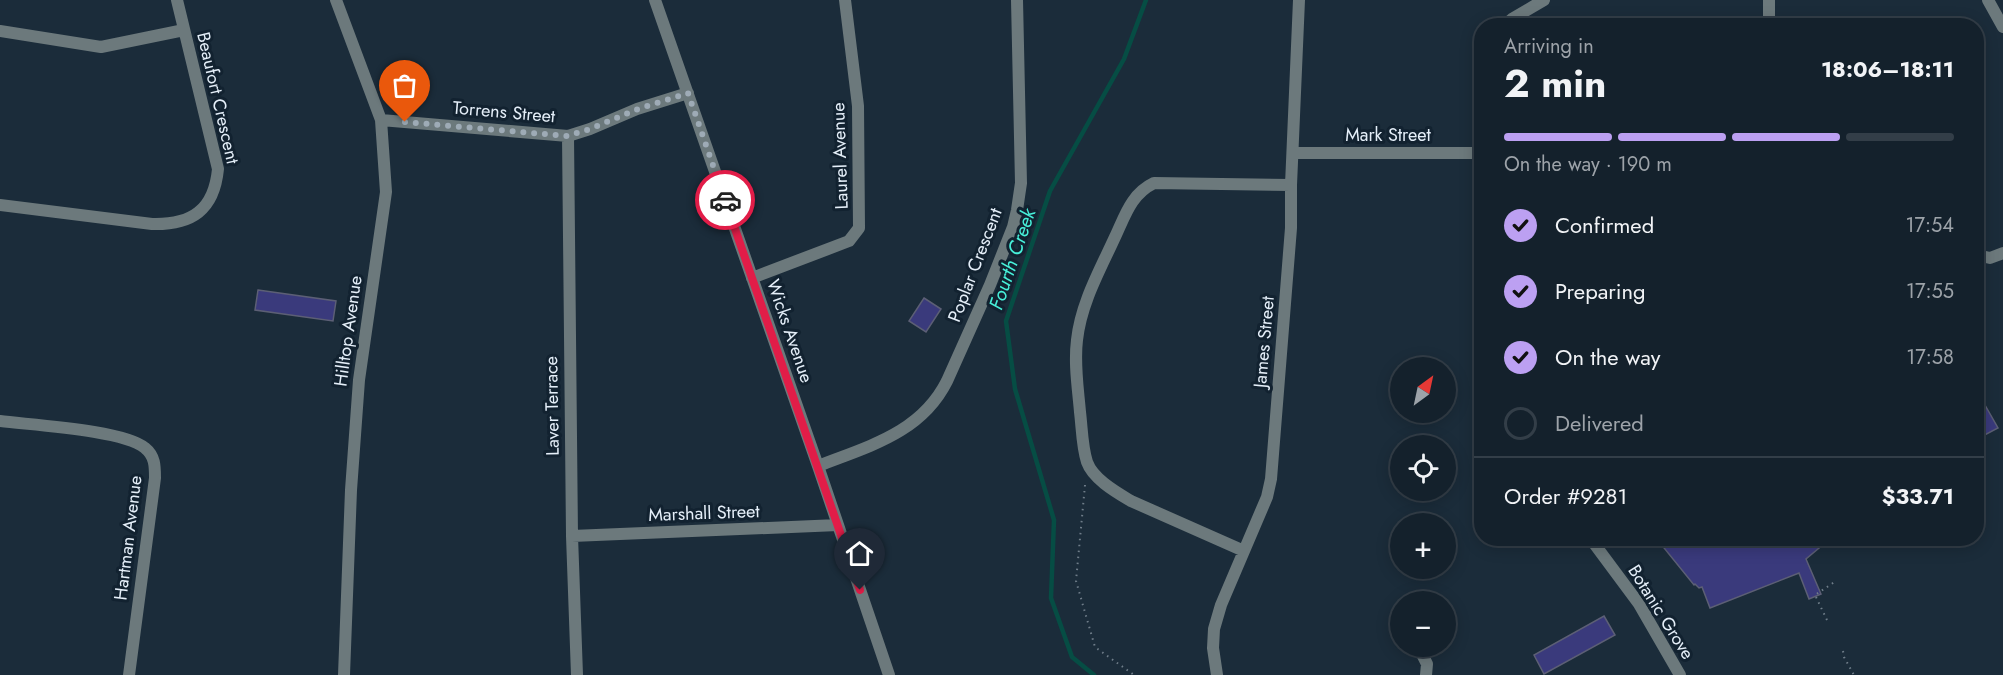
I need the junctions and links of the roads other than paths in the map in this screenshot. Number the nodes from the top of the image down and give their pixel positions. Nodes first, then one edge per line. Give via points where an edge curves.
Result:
1 (177, 0) edge
2 (336, 0) edge
3 (655, 0) edge
4 (845, 0) edge
5 (1017, 0) edge
6 (1299, 0) edge
7 (1544, 0) edge
8 (1769, 0) edge
9 (1988, 0) edge
10 (1514, 18) edge
11 (1769, 18) edge
12 (2003, 27) edge
13 (184, 30) junction
14 (0, 31) edge
15 (688, 93) junction
16 (381, 120) junction
17 (567, 136) junction
18 (1294, 153) junction
19 (1474, 153) edge
20 (1291, 185) junction
21 (0, 205) edge
22 (2003, 253) edge
23 (1984, 257) edge
24 (752, 278) junction
25 (0, 421) edge
26 (819, 466) junction
27 (838, 525) junction
28 (572, 536) junction
29 (1596, 546) edge
30 (1244, 551) junction
31 (1424, 657) edge
32 (129, 675) edge
33 (344, 675) edge
34 (577, 675) edge
35 (889, 675) edge
36 (1217, 675) edge
37 (1426, 675) edge
38 (1680, 675) edge

1 - 13 street, Beaufort Crescent
2 - 16 street, Hilltop Avenue
3 - 15 street, Wicks Avenue
4 - 24 street, Laurel Avenue via 858,106 859,228 849,241
5 - 26 street, Poplar Crescent via 1022,183 1013,227 990,285 944,387 931,406 900,433
6 - 18 street, James Street
7 - 10 street
8 - 11 street
9 - 12 street
13 - 14 street via 101,47
13 - 21 street, Beaufort Crescent via 218,169 213,194 200,211 183,222 169,225
15 - 17 street, Torrens Street
15 - 24 street, Wicks Avenue
16 - 17 street, Torrens Street
16 - 33 street, Hilltop Avenue via 386,192 359,380
17 - 28 street, Laver Terrace
18 - 19 street, Mark Street
18 - 20 street, James Street
20 - 30 street, James Street via 1271,479
20 - 30 street via 1154,183 1142,189 1089,293 1077,338 1087,463 1096,475 1115,492
22 - 23 street
24 - 26 street, Wicks Avenue
25 - 32 street, Hartman Avenue via 112,435 135,442 152,455 155,477
26 - 27 street, Wicks Avenue
27 - 28 street, Marshall Street
27 - 35 street, Wicks Avenue
28 - 34 street, Laver Terrace
29 - 38 street, Botanic Grove via 1639,604
30 - 36 street, James Street via 1214,629
31 - 37 street

